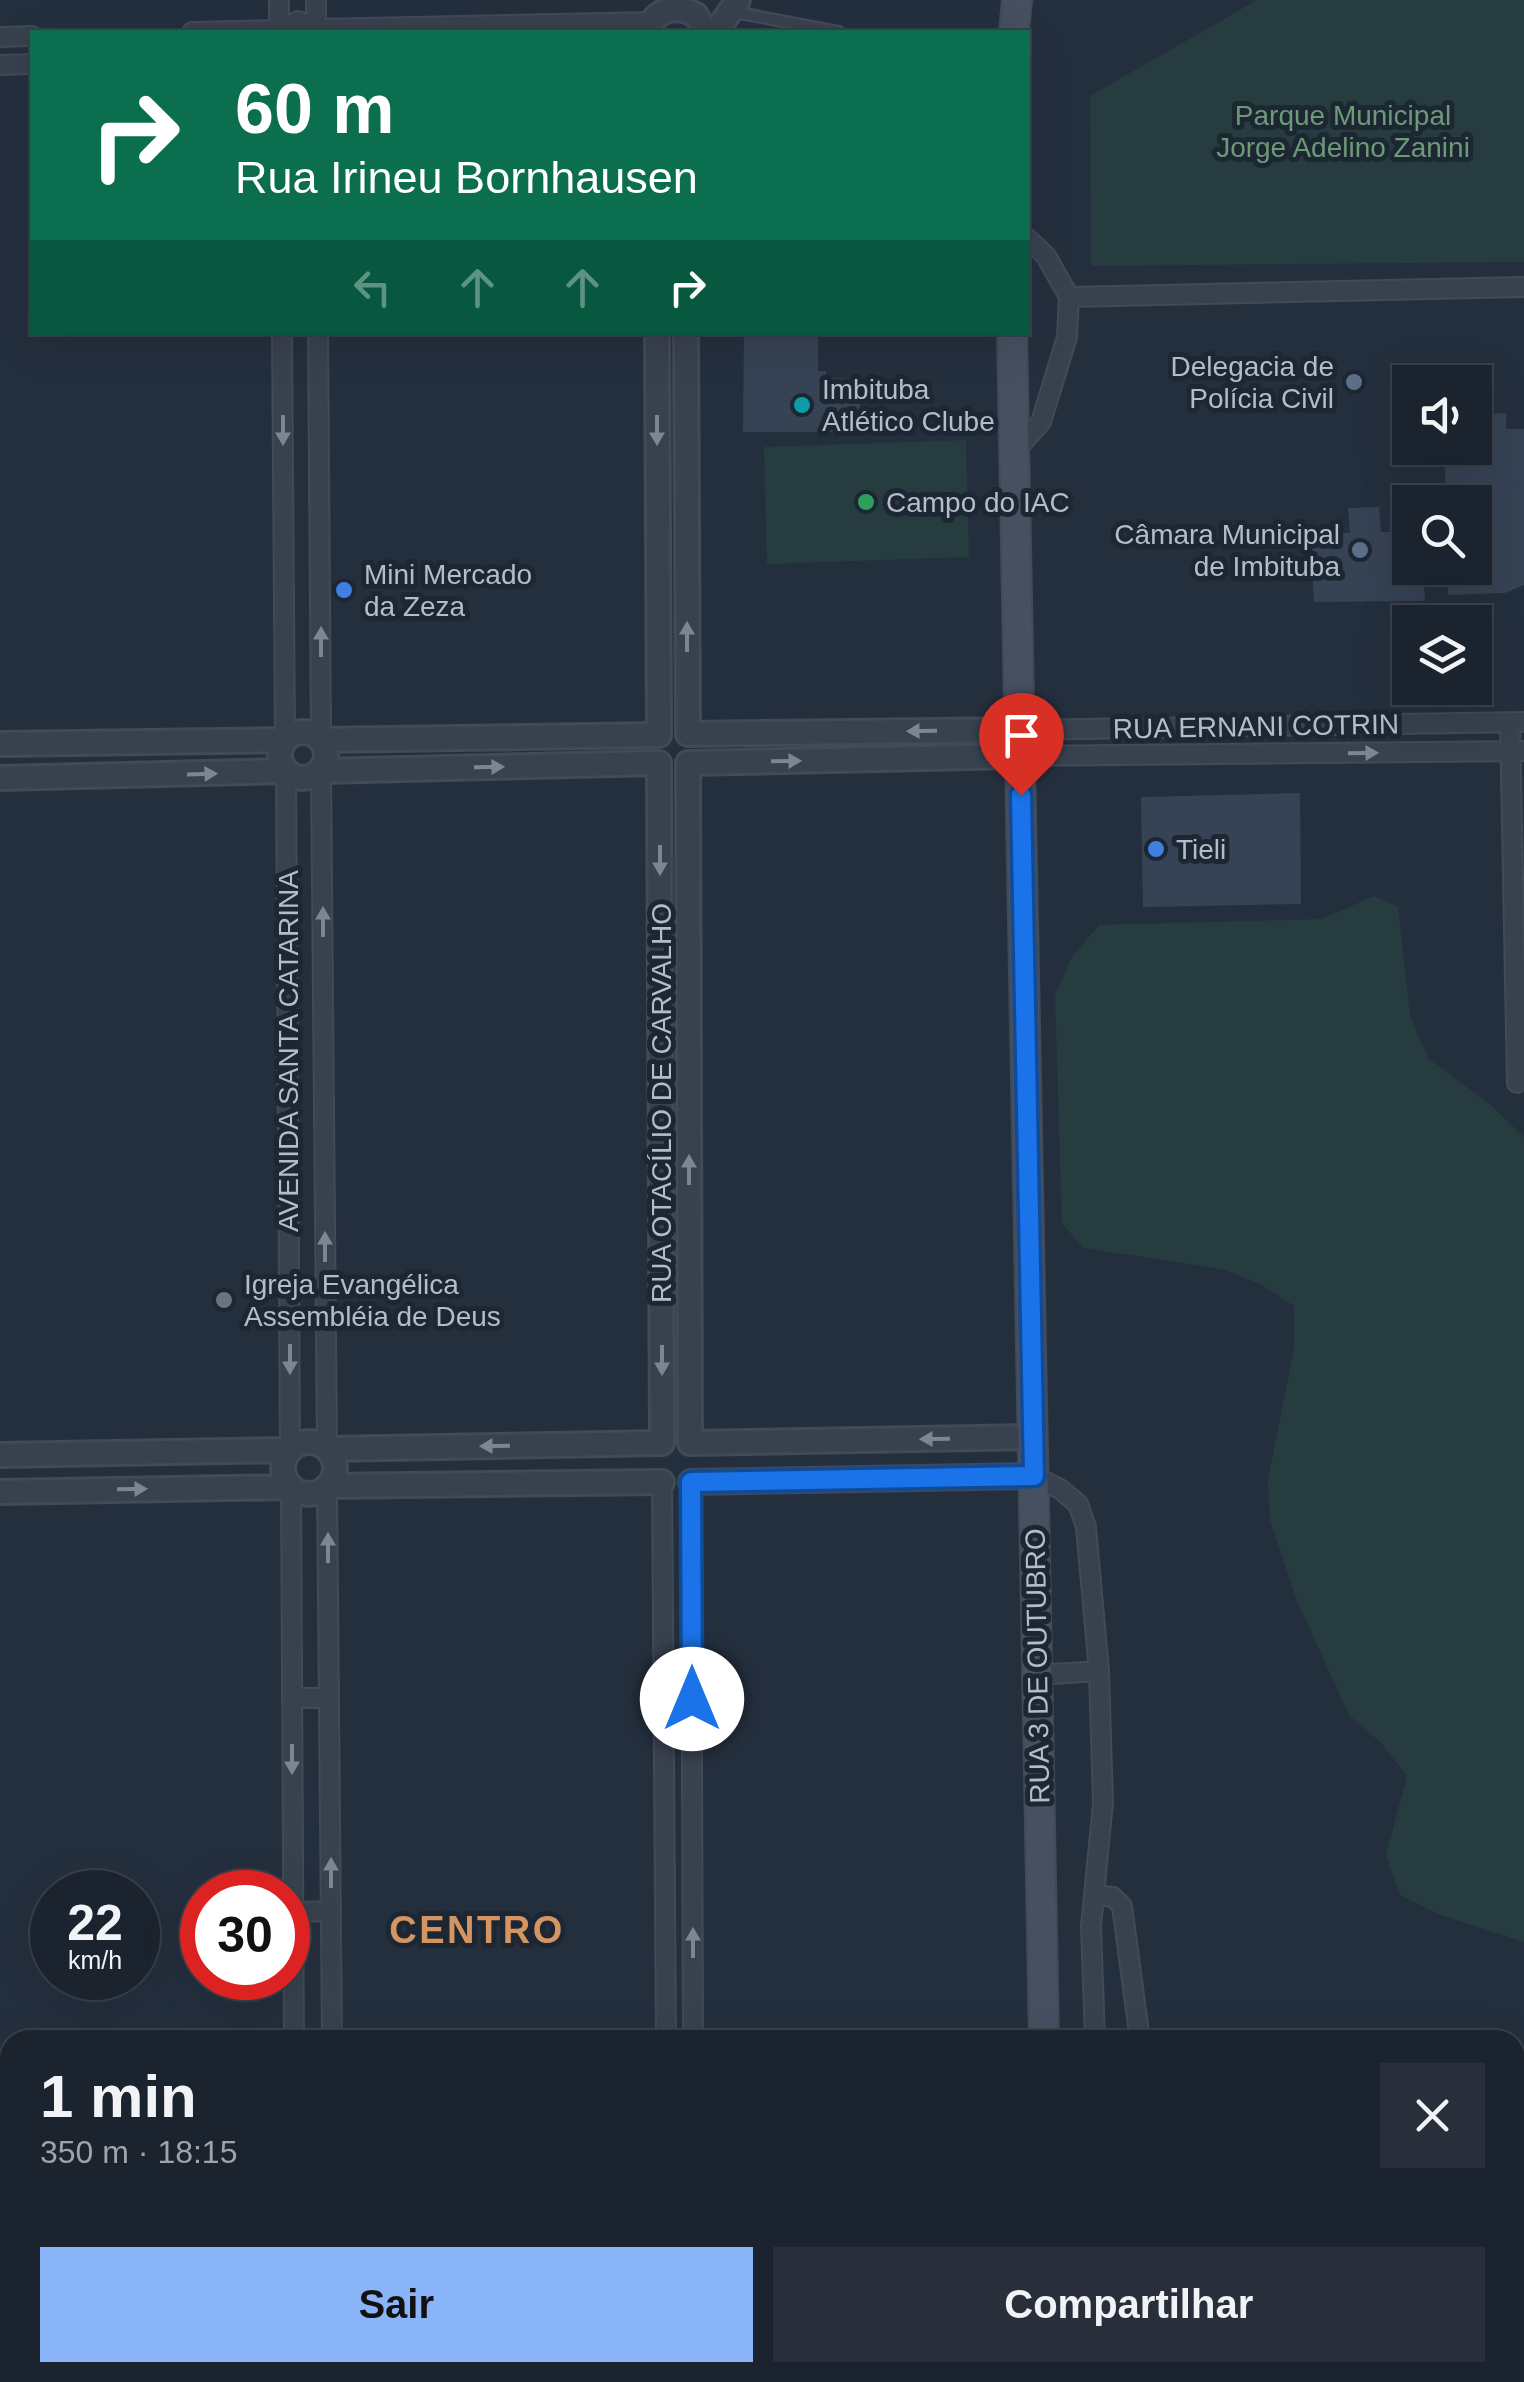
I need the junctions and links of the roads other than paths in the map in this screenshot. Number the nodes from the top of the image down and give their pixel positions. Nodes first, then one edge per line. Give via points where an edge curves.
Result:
1 (279, 0) edge
2 (316, 0) edge
3 (1016, 0) edge
4 (734, 6) edge
5 (667, 13) edge
6 (506, 29) edge
7 (278, 30) edge
8 (282, 30) edge
9 (315, 30) edge
10 (317, 30) edge
11 (412, 30) edge
12 (705, 30) edge
13 (717, 30) edge
14 (831, 30) edge
15 (1014, 30) edge
16 (30, 36) edge
17 (0, 37) edge
18 (0, 64) edge
19 (30, 64) edge
20 (1030, 241) edge
21 (1524, 287) edge
22 (1068, 296) junction
23 (282, 335) edge
24 (318, 335) edge
25 (657, 335) edge
26 (686, 335) edge
27 (1012, 335) edge
28 (657, 372) junction
29 (686, 373) junction
30 (1014, 452) junction
31 (658, 546) junction
32 (687, 547) junction
33 (1517, 722) edge
34 (1324, 726) junction
35 (824, 732) junction
36 (688, 734) junction
37 (659, 735) junction
38 (531, 737) junction
39 (424, 738) junction
40 (285, 740) junction
41 (321, 740) junction
42 (163, 742) junction
43 (64, 743) junction
44 (1020, 743) junction
45 (0, 744) edge
46 (1517, 751) edge
47 (1325, 753) junction
48 (826, 760) junction
49 (659, 763) junction
50 (688, 763) junction
51 (532, 766) junction
52 (425, 768) junction
53 (322, 770) junction
54 (286, 771) junction
55 (164, 775) junction
56 (64, 777) junction
57 (0, 778) edge
58 (689, 986) junction
59 (660, 987) junction
60 (1517, 1083) dead end
61 (690, 1210) junction
62 (661, 1211) junction
63 (1032, 1437) junction
64 (865, 1440) junction
65 (662, 1443) junction
66 (690, 1443) junction
67 (534, 1446) junction
68 (327, 1449) junction
69 (290, 1450) junction
70 (62, 1453) junction
71 (0, 1455) edge
72 (1034, 1476) junction
73 (867, 1479) junction
74 (662, 1482) junction
75 (691, 1482) junction
76 (535, 1484) junction
77 (291, 1486) junction
78 (328, 1486) junction
79 (64, 1490) junction
80 (0, 1492) edge
81 (663, 1590) junction
82 (691, 1591) junction
83 (1098, 1671) junction
84 (1036, 1675) junction
85 (292, 1698) junction
86 (329, 1698) junction
87 (664, 1807) junction
88 (692, 1808) junction
89 (293, 1870) edge
90 (692, 1882) junction
91 (665, 1883) junction
92 (1094, 1895) junction
93 (310, 1912) edge
94 (331, 1912) junction
95 (294, 2000) edge
96 (294, 2030) edge
97 (332, 2030) edge
98 (666, 2030) edge
99 (693, 2030) edge
100 (1044, 2030) edge
101 (1095, 2030) edge
102 (1139, 2030) edge

1 - 7 street
2 - 10 street
3 - 15 main road
4 - 13 street
4 - 14 lane
5 - 6 street
5 - 12 street via 696,15
6 - 11 street
8 - 9 street via 298,21
16 - 17 street
18 - 19 street
20 - 22 street
21 - 22 street
22 - 30 street via 1055,385 1041,422
23 -> 40 street
41 -> 24 street
25 - 28 street
26 - 29 street
27 - 30 main road, RUA 3 DE OUTUBRO
28 - 29 street
28 -> 31 street
29 - 32 street
30 - 44 main road, RUA 3 DE OUTUBRO
31 - 32 street
31 - 37 street
36 -> 32 street
33 - 34 street, RUA ERNANI COTRIN
33 - 46 street
34 - 44 street, RUA ERNANI COTRIN
34 - 47 street
35 - 36 street, RUA ERNANI COTRIN
44 -> 35 street, RUA ERNANI COTRIN
35 - 48 street
36 - 37 street via 676,729
36 - 50 street via 694,752
37 - 38 street
37 - 49 street
38 - 39 street
38 - 51 street
39 - 41 street
39 - 52 street
40 - 41 street via 303,732
40 - 42 street
40 - 54 street via 280,760
41 - 53 street via 327,752
42 - 43 street
42 - 55 street
43 - 45 street
43 - 56 street
44 - 47 street, RUA ERNANI COTRIN
44 - 48 street, RUA ERNANI COTRIN
44 - 63 main road, RUA 3 DE OUTUBRO
47 -> 46 street, RUA ERNANI COTRIN
46 - 60 street
50 -> 48 street, RUA ERNANI COTRIN
49 - 50 street via 670,769
49 - 51 street
49 -> 59 street, RUA OTACÍLIO DE CARVALHO
50 - 58 street, RUA OTACÍLIO DE CARVALHO
52 -> 51 street
52 - 53 street
53 - 54 street via 308,779
68 -> 53 street, AVENIDA SANTA CATARINA
55 -> 54 street
54 -> 69 street, AVENIDA SANTA CATARINA
55 - 56 street
56 - 57 street
58 - 59 street
61 -> 58 street, RUA OTACÍLIO DE CARVALHO
59 - 62 street, RUA OTACÍLIO DE CARVALHO
61 - 62 street
61 - 66 street, RUA OTACÍLIO DE CARVALHO
62 -> 65 street, RUA OTACÍLIO DE CARVALHO
63 -> 64 street
63 - 72 main road, RUA 3 DE OUTUBRO
64 - 66 street
64 - 73 street
65 - 66 street
65 - 67 street
65 - 74 street via 652,1462
66 - 75 street via 700,1462
67 -> 68 street
67 - 76 street
68 - 69 street via 312,1442
68 - 78 street via 335,1472
69 - 70 street
69 - 77 street via 283,1472
70 - 71 street
70 - 79 street
72 - 73 street
72 - 83 street via 1078,1504 1086,1527
72 - 84 main road, RUA 3 DE OUTUBRO
73 - 75 street
74 - 75 street
74 - 76 street
74 - 81 street
75 - 82 street
76 - 78 street
77 - 78 street via 305,1494
79 -> 77 street
77 - 85 street
86 -> 78 street
79 - 80 street
81 - 82 street
81 - 87 street
82 - 88 street
83 - 84 street
83 - 92 street via 1103,1803
84 - 100 main road, RUA 3 DE OUTUBRO
85 - 86 street
85 -> 89 street
94 -> 86 street
87 - 88 street
87 - 91 street
88 - 90 street
90 - 91 street
99 -> 90 street
91 - 98 street
92 - 101 street
92 - 102 street via 1122,1906
93 - 94 street
94 - 97 street
95 - 96 street

